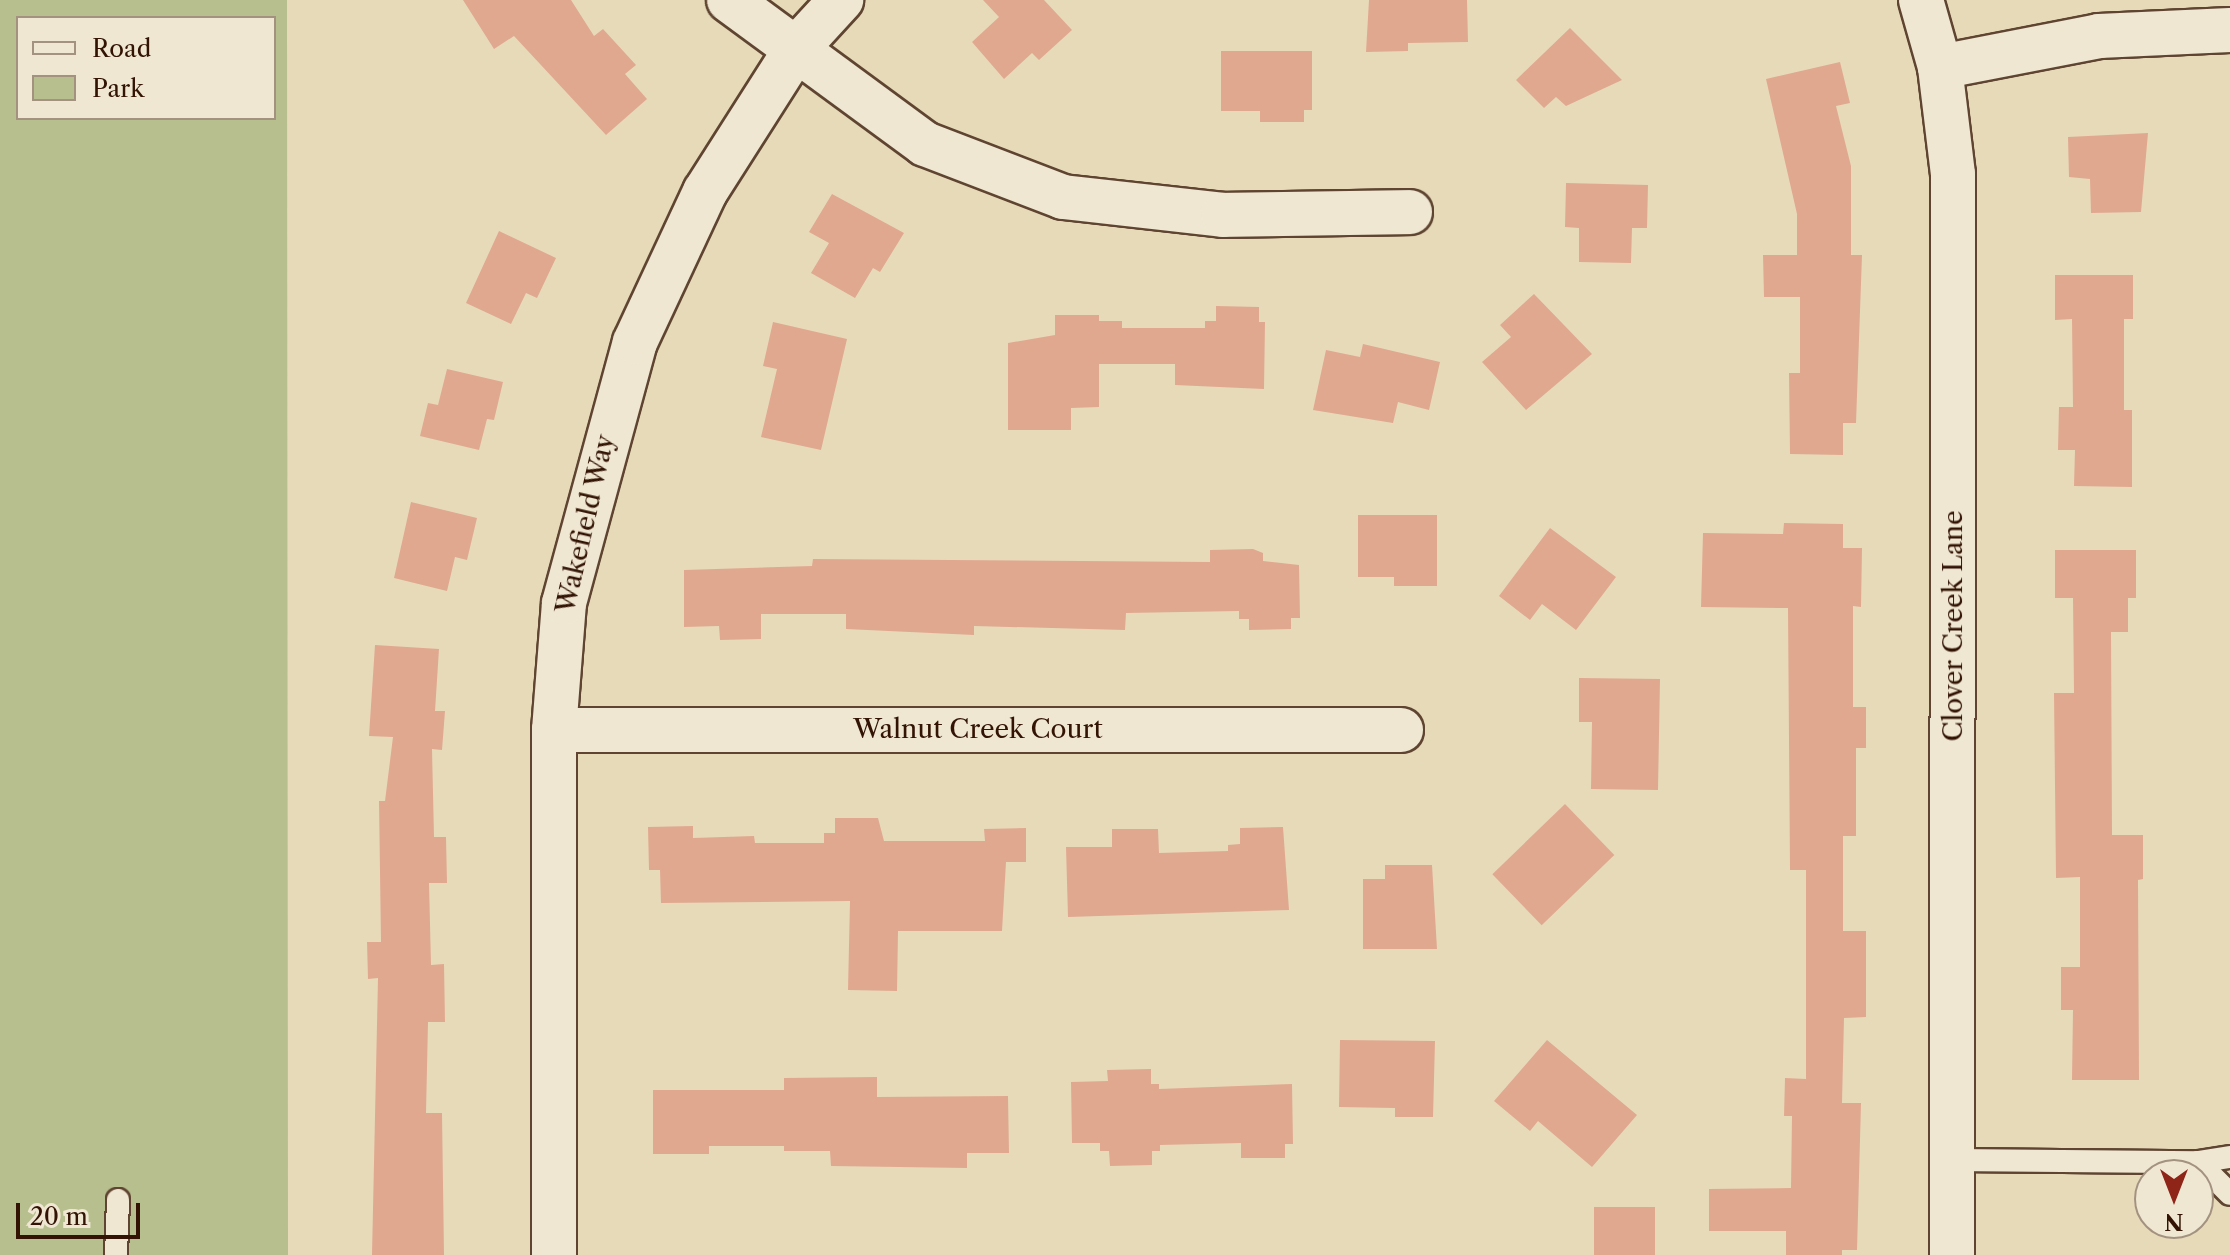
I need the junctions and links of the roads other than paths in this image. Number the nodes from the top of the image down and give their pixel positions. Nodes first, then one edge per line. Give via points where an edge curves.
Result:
1 (729, 0) edge
2 (841, 0) edge
3 (1921, 0) edge
4 (2230, 30) edge
5 (796, 49) junction
6 (1940, 67) junction
7 (1410, 212) dead end
8 (554, 730) junction
9 (1401, 730) dead end
10 (1953, 1160) junction
11 (2134, 1161) edge
12 (2214, 1178) edge
13 (2230, 1194) edge
14 (118, 1200) dead end
15 (116, 1255) edge
16 (554, 1255) edge
17 (1952, 1255) edge

1 - 5 street
2 - 5 street, Wakefield Way
3 - 6 street, Clover Creek Lane
4 - 6 street via 2099,36
5 - 7 street via 925,144 1063,197 1223,215
5 - 8 street, Wakefield Way via 705,192 635,342 564,603
6 - 10 street, Clover Creek Lane via 1953,174 1954,250
8 - 9 street, Walnut Creek Court
8 - 16 street, Wakefield Way
10 - 11 lane
10 - 17 street, Clover Creek Lane
12 - 13 lane
14 - 15 lane

